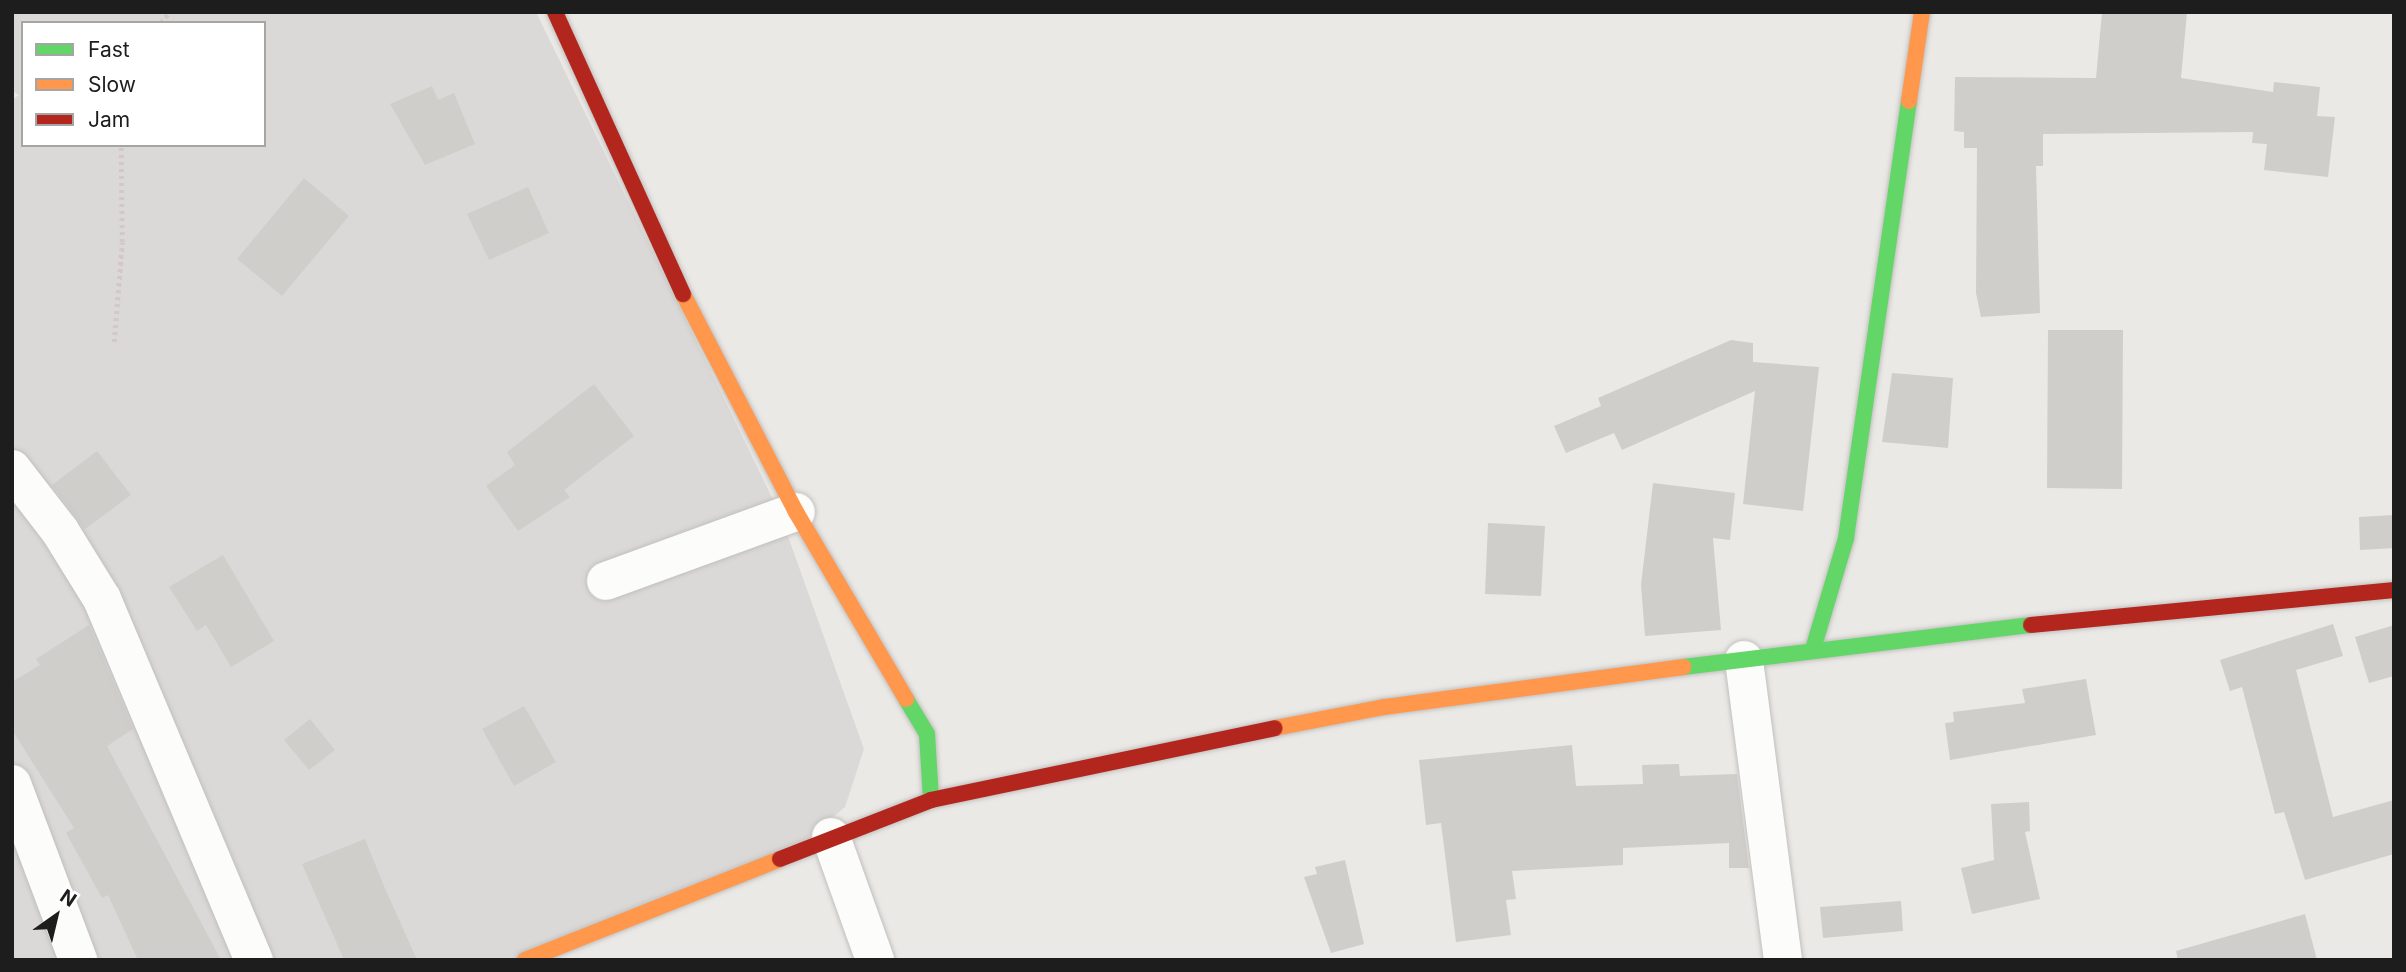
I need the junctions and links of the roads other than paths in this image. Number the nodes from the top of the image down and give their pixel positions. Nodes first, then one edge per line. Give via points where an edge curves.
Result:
1 (555, 12) edge
2 (1922, 12) edge
3 (12, 469) edge
4 (796, 512) junction
5 (606, 581) dead end
6 (2394, 590) edge
7 (1813, 649) junction
8 (1744, 660) junction
9 (12, 784) edge
10 (930, 800) junction
11 (831, 837) junction
12 (78, 960) edge
13 (254, 960) edge
14 (525, 960) edge
15 (875, 960) edge
16 (1783, 960) edge

1 - 4 street via 651,232
2 - 7 street via 1846,538
3 - 13 street via 60,531 102,599
4 - 5 street
4 - 10 street via 927,734
6 - 7 street
7 - 8 street
8 - 10 street via 1384,707
8 - 16 street
9 - 12 street
10 - 11 street
11 - 14 street
11 - 15 street

